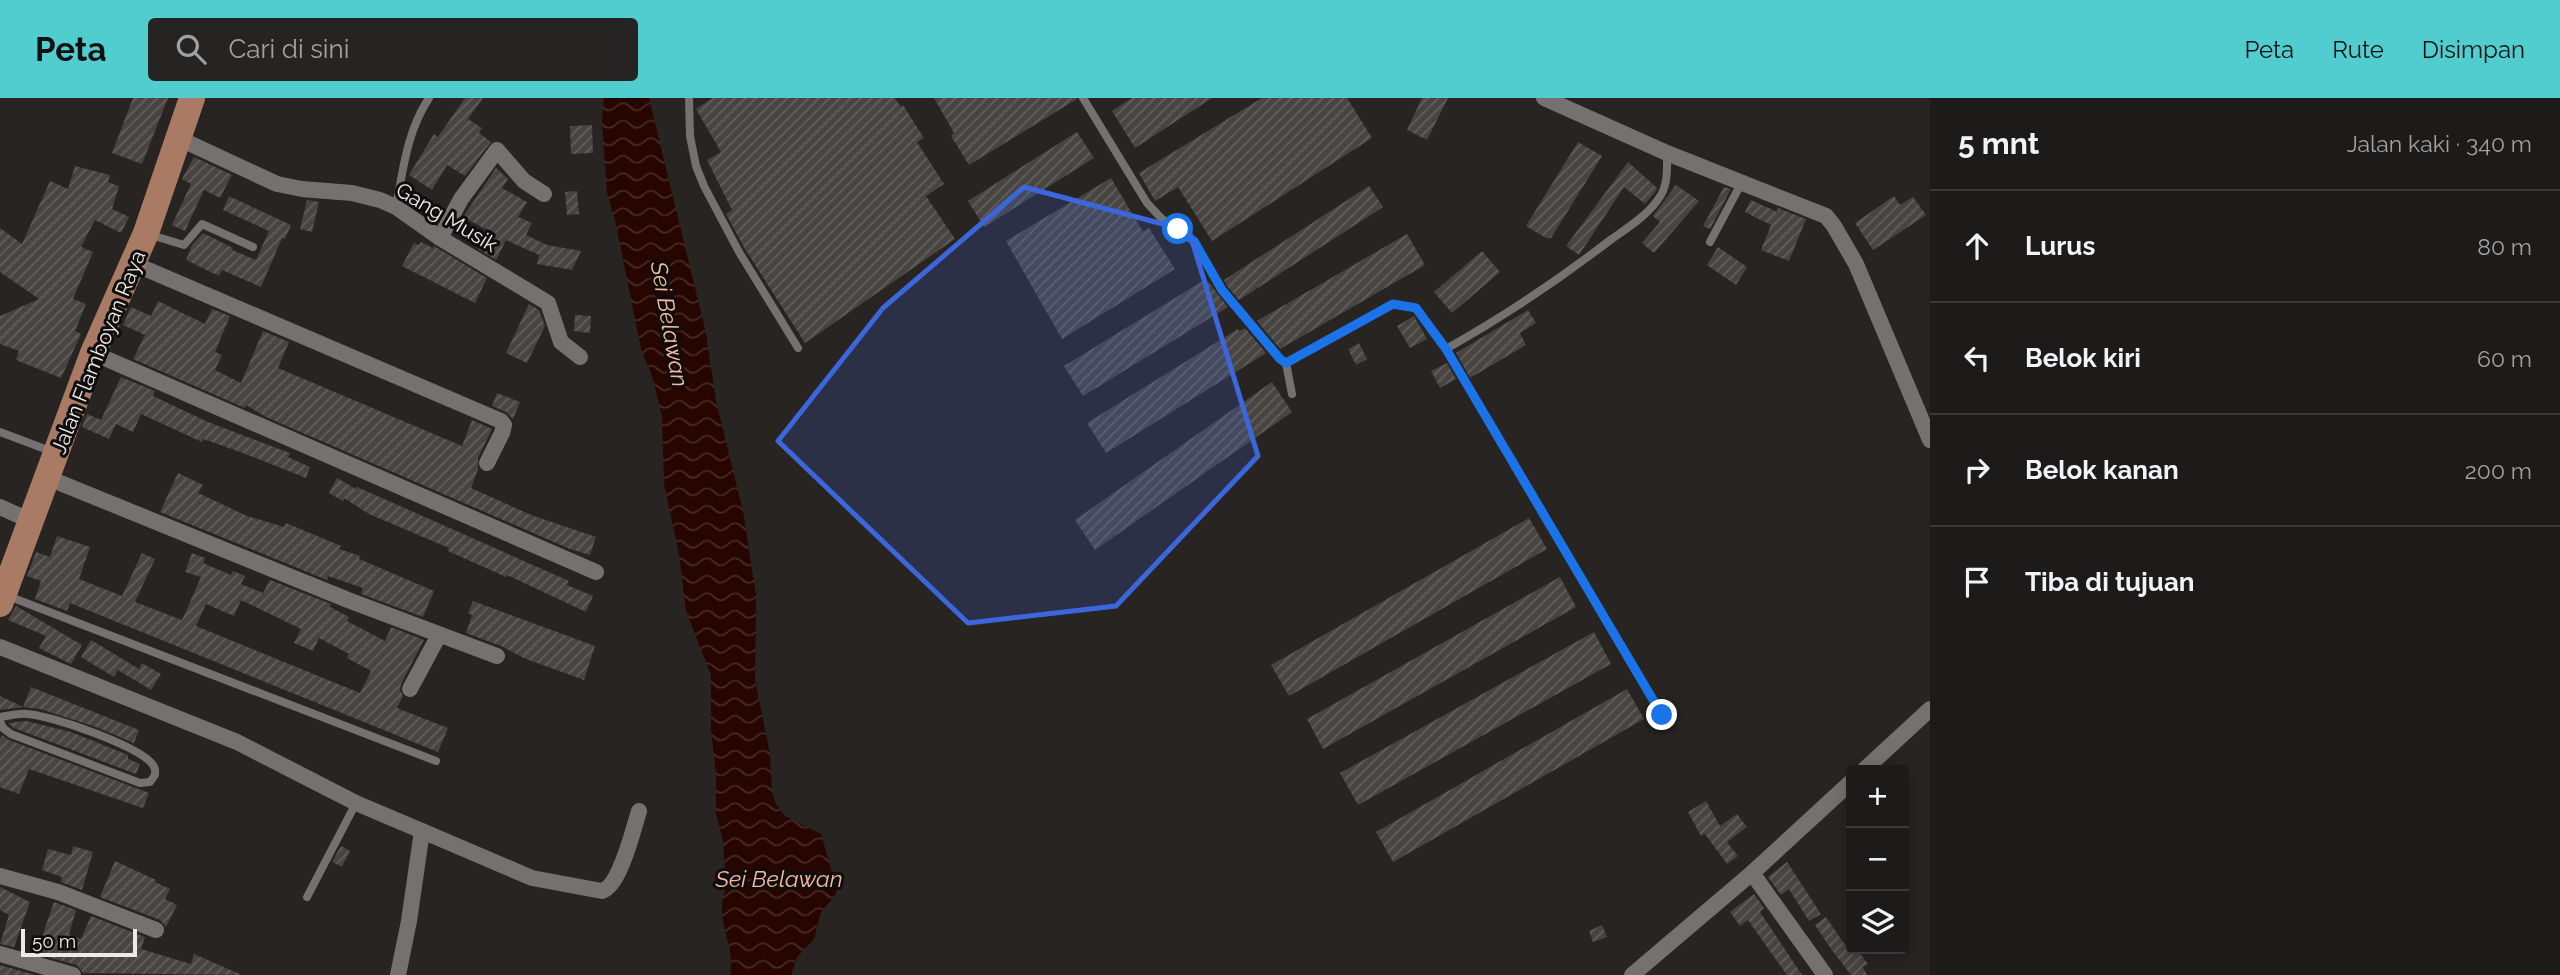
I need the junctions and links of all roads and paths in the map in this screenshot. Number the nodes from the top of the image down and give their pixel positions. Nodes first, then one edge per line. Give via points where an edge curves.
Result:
1 (192, 98) edge
2 (429, 98) edge
3 (689, 98) edge
4 (1083, 98) edge
5 (1544, 98) edge
6 (178, 138) junction
7 (1667, 153) junction
8 (1742, 182) junction
9 (544, 194) dead end
10 (396, 207) junction
11 (146, 233) junction
12 (440, 238) junction
13 (1710, 242) dead end
14 (253, 247) dead end
15 (132, 263) junction
16 (798, 348) dead end
17 (1446, 349) junction
18 (93, 353) junction
19 (580, 357) dead end
20 (1286, 363) junction
21 (1292, 394) dead end
22 (0, 432) edge
23 (1930, 440) edge
24 (487, 463) dead end
25 (52, 466) junction
26 (0, 506) edge
27 (32, 521) junction
28 (596, 572) dead end
29 (2, 599) edge
30 (439, 635) junction
31 (0, 647) edge
32 (497, 656) dead end
33 (410, 689) dead end
34 (1930, 709) edge
35 (1662, 715) dead end
36 (0, 719) edge
37 (436, 761) dead end
38 (1869, 765) edge
39 (1846, 787) edge
40 (356, 803) junction
41 (639, 811) dead end
42 (422, 831) junction
43 (1752, 873) junction
44 (0, 876) edge
45 (307, 897) dead end
46 (156, 930) dead end
47 (0, 954) edge
48 (73, 975) edge
49 (398, 975) edge
50 (1632, 975) edge
51 (1825, 975) edge

1 - 6 main road, Jalan Flamboyan Raya
2 - 10 lane via 408,142
3 - 16 lane via 690,136 704,186
4 - 20 lane via 1147,203 1194,241 1222,290
5 - 7 street
6 - 10 street, Gang Musik via 277,184 352,193
6 - 11 main road, Jalan Flamboyan Raya
7 - 8 street
7 - 17 lane via 1662,193 1644,216 1567,273
8 - 13 lane
8 - 23 street via 1826,216 1835,226 1856,264
9 - 12 street via 524,181 500,145
10 - 12 street, Gang Musik
11 - 14 lane via 184,245 202,224
11 - 15 main road, Jalan Flamboyan Raya
12 - 19 street, Gang Musik via 548,303 561,342
15 - 18 main road, Jalan Flamboyan Raya
15 - 24 street via 501,421 502,433
17 - 20 lane via 1416,308 1393,304
17 - 35 lane
18 - 25 main road, Jalan Flamboyan Raya
18 - 28 street
20 - 21 lane
22 - 25 lane
25 - 27 main road, Jalan Flamboyan Raya
25 - 30 street
26 - 27 street
27 - 29 main road, Jalan Flamboyan Raya
29 - 37 lane
30 - 32 street
30 - 33 street
31 - 40 street via 237,742
34 - 38 street
36 - 36 lane via 11,734 141,783 150,782 155,775 149,761 82,728 26,713
39 - 43 street
40 - 42 street
40 - 45 lane
41 - 42 street via 615,880 602,891 532,878
42 - 49 street
43 - 50 street
43 - 51 street
44 - 46 street via 58,892
47 - 48 street

